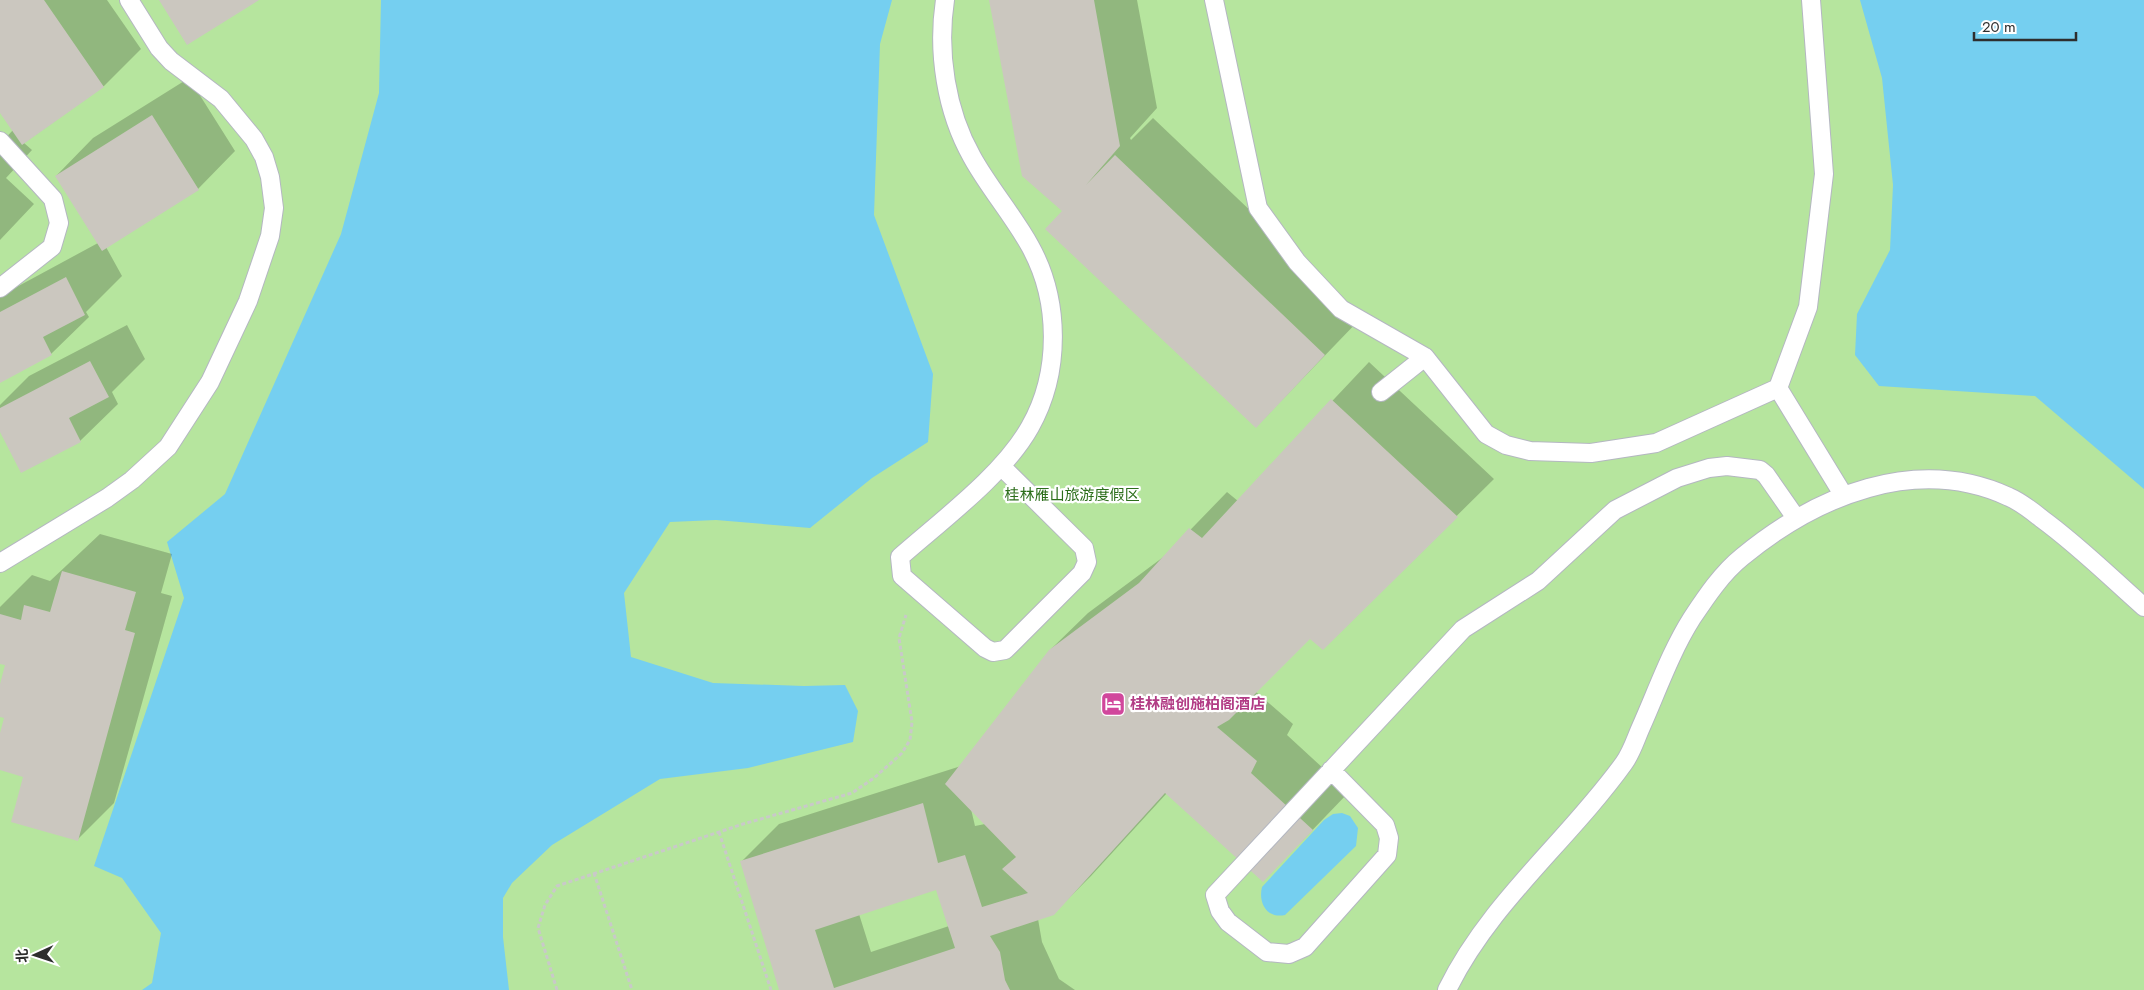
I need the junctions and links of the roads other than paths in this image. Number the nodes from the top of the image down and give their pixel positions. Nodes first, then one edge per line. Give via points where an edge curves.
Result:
1 (129, 0) edge
2 (945, 0) edge
3 (1214, 0) edge
4 (1811, 0) edge
5 (0, 141) edge
6 (0, 288) edge
7 (1425, 356) junction
8 (1778, 388) junction
9 (1381, 392) dead end
10 (1001, 466) junction
11 (1844, 496) junction
12 (1796, 518) junction
13 (0, 563) edge
14 (2144, 607) edge
15 (1331, 770) junction
16 (1447, 990) edge

1 - 13 lane via 158,48 221,99 254,139 264,157 272,185 274,208 270,236 248,301 210,382 168,447 107,498
2 - 10 lane via 941,41 956,120 972,158 1040,265 1051,317 1054,346 1045,389 1030,426
3 - 7 lane via 1258,208 1297,262 1341,309
4 - 8 lane via 1824,174 1808,308
5 - 6 lane via 53,199 59,223 52,247
7 - 8 lane via 1486,434 1506,445 1530,451 1590,453 1656,443
7 - 9 lane
8 - 11 lane
10 - 10 lane via 900,557 902,576 985,648 997,652 1005,650 1085,568 1087,562 1084,548
11 - 12 lane
11 - 14 lane via 1879,483 1919,480 1974,485 2004,495 2030,510 2076,545
12 - 15 lane via 1760,470 1727,466 1678,478 1615,510 1538,581 1463,629
12 - 16 lane via 1741,558 1716,585 1691,621 1626,761 1566,834 1512,891 1478,935
15 - 15 lane via 1215,895 1228,922 1266,952 1289,954 1305,947 1387,855 1389,838 1385,825

